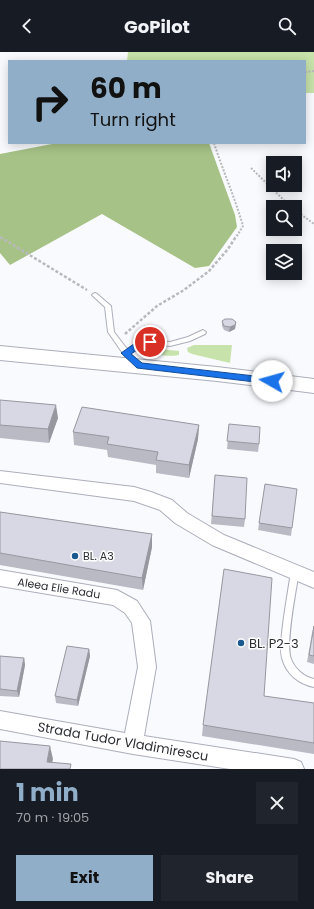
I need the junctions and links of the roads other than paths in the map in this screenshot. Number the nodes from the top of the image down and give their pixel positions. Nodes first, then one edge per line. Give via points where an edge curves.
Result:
1 (95, 295) road end
2 (203, 332) dead end
3 (0, 353) edge
4 (133, 360) junction
5 (314, 386) edge
6 (0, 477) edge
7 (295, 572) junction
8 (0, 578) edge
9 (314, 580) edge
10 (314, 683) edge
11 (0, 720) edge
12 (133, 744) junction
13 (294, 769) edge

1 - 4 lane via 108,306 111,332
2 - 4 lane via 190,339 170,344 150,342 137,346
3 - 4 street
4 - 5 street
6 - 7 street via 134,494 151,499 166,505 202,532
7 - 9 street
7 - 10 lane via 286,656 293,672 306,682
8 - 12 street, Aleea Elie Radu via 117,598 131,607 141,621 147,667
11 - 12 street, Strada Tudor Vladimirescu
12 - 13 street, Strada Tudor Vladimirescu

